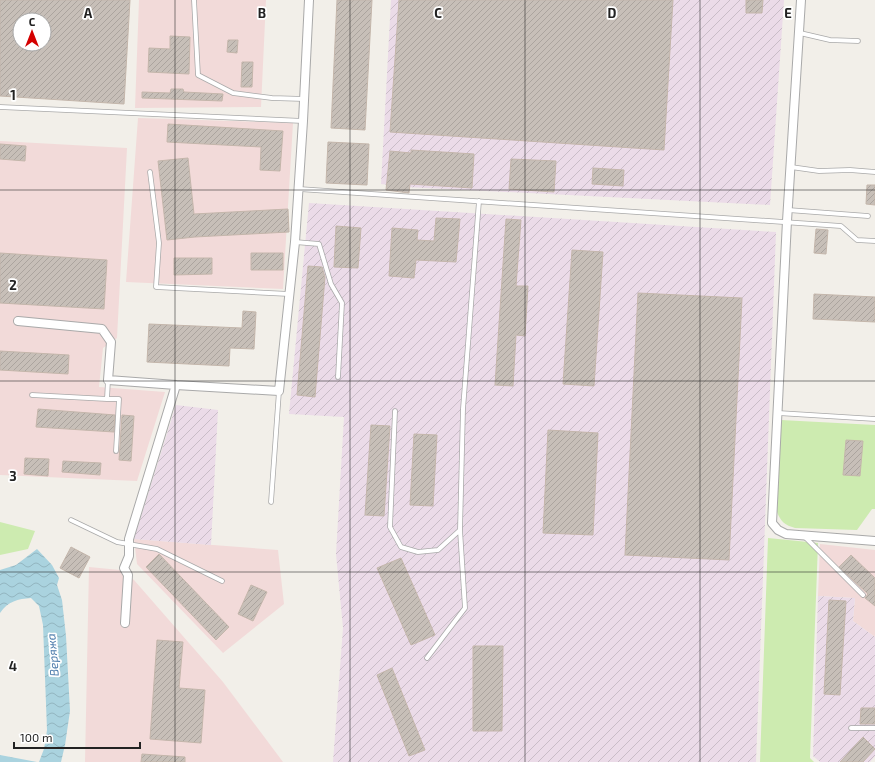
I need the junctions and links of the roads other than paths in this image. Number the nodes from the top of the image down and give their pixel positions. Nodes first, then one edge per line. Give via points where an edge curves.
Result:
1 (194, 0) edge
2 (309, 0) edge
3 (802, 0) edge
4 (800, 33) junction
5 (858, 41) dead end
6 (304, 99) junction
7 (0, 107) edge
8 (303, 120) junction
9 (791, 166) junction
10 (150, 172) dead end
11 (875, 172) edge
12 (299, 189) junction
13 (479, 201) junction
14 (788, 210) junction
15 (868, 216) dead end
16 (787, 221) junction
17 (875, 241) edge
18 (295, 242) junction
19 (290, 294) junction
20 (18, 321) dead end
21 (338, 377) dead end
22 (108, 380) junction
23 (176, 385) junction
24 (279, 391) junction
25 (32, 395) dead end
26 (106, 399) junction
27 (395, 411) dead end
28 (777, 413) junction
29 (875, 419) edge
30 (116, 451) dead end
31 (272, 502) dead end
32 (71, 520) dead end
33 (460, 530) junction
34 (803, 535) junction
35 (875, 541) edge
36 (129, 545) junction
37 (222, 581) dead end
38 (863, 595) dead end
39 (125, 622) dead end
40 (427, 658) dead end
41 (851, 728) dead end
42 (875, 728) edge

1 - 6 lane via 198,76 233,93
2 - 6 street
3 - 4 street
4 - 5 lane via 830,40
4 - 9 street
6 - 8 street
7 - 8 lane
8 - 12 street
9 - 11 lane via 819,171
9 - 14 street
10 - 19 lane via 159,243 156,287
12 - 13 lane
12 - 18 street
13 - 16 lane
13 - 33 lane via 463,409
14 - 15 lane
14 - 16 street
16 - 17 lane via 841,226 857,240
16 - 28 street
18 - 19 street
18 - 21 lane via 319,244 331,284 342,303
19 - 24 street
20 - 22 street via 102,329 110,342
22 - 23 street
22 - 26 lane
23 - 24 street
23 - 36 street
24 - 31 lane
25 - 26 lane
26 - 30 lane via 118,399
27 - 33 lane via 390,527 400,547 418,552 438,550
28 - 29 lane
28 - 34 street via 772,523 786,534
32 - 36 lane
33 - 40 lane via 465,608
34 - 35 street
34 - 38 lane
36 - 37 lane via 157,548
36 - 39 street via 129,556 124,568 128,575
41 - 42 lane

